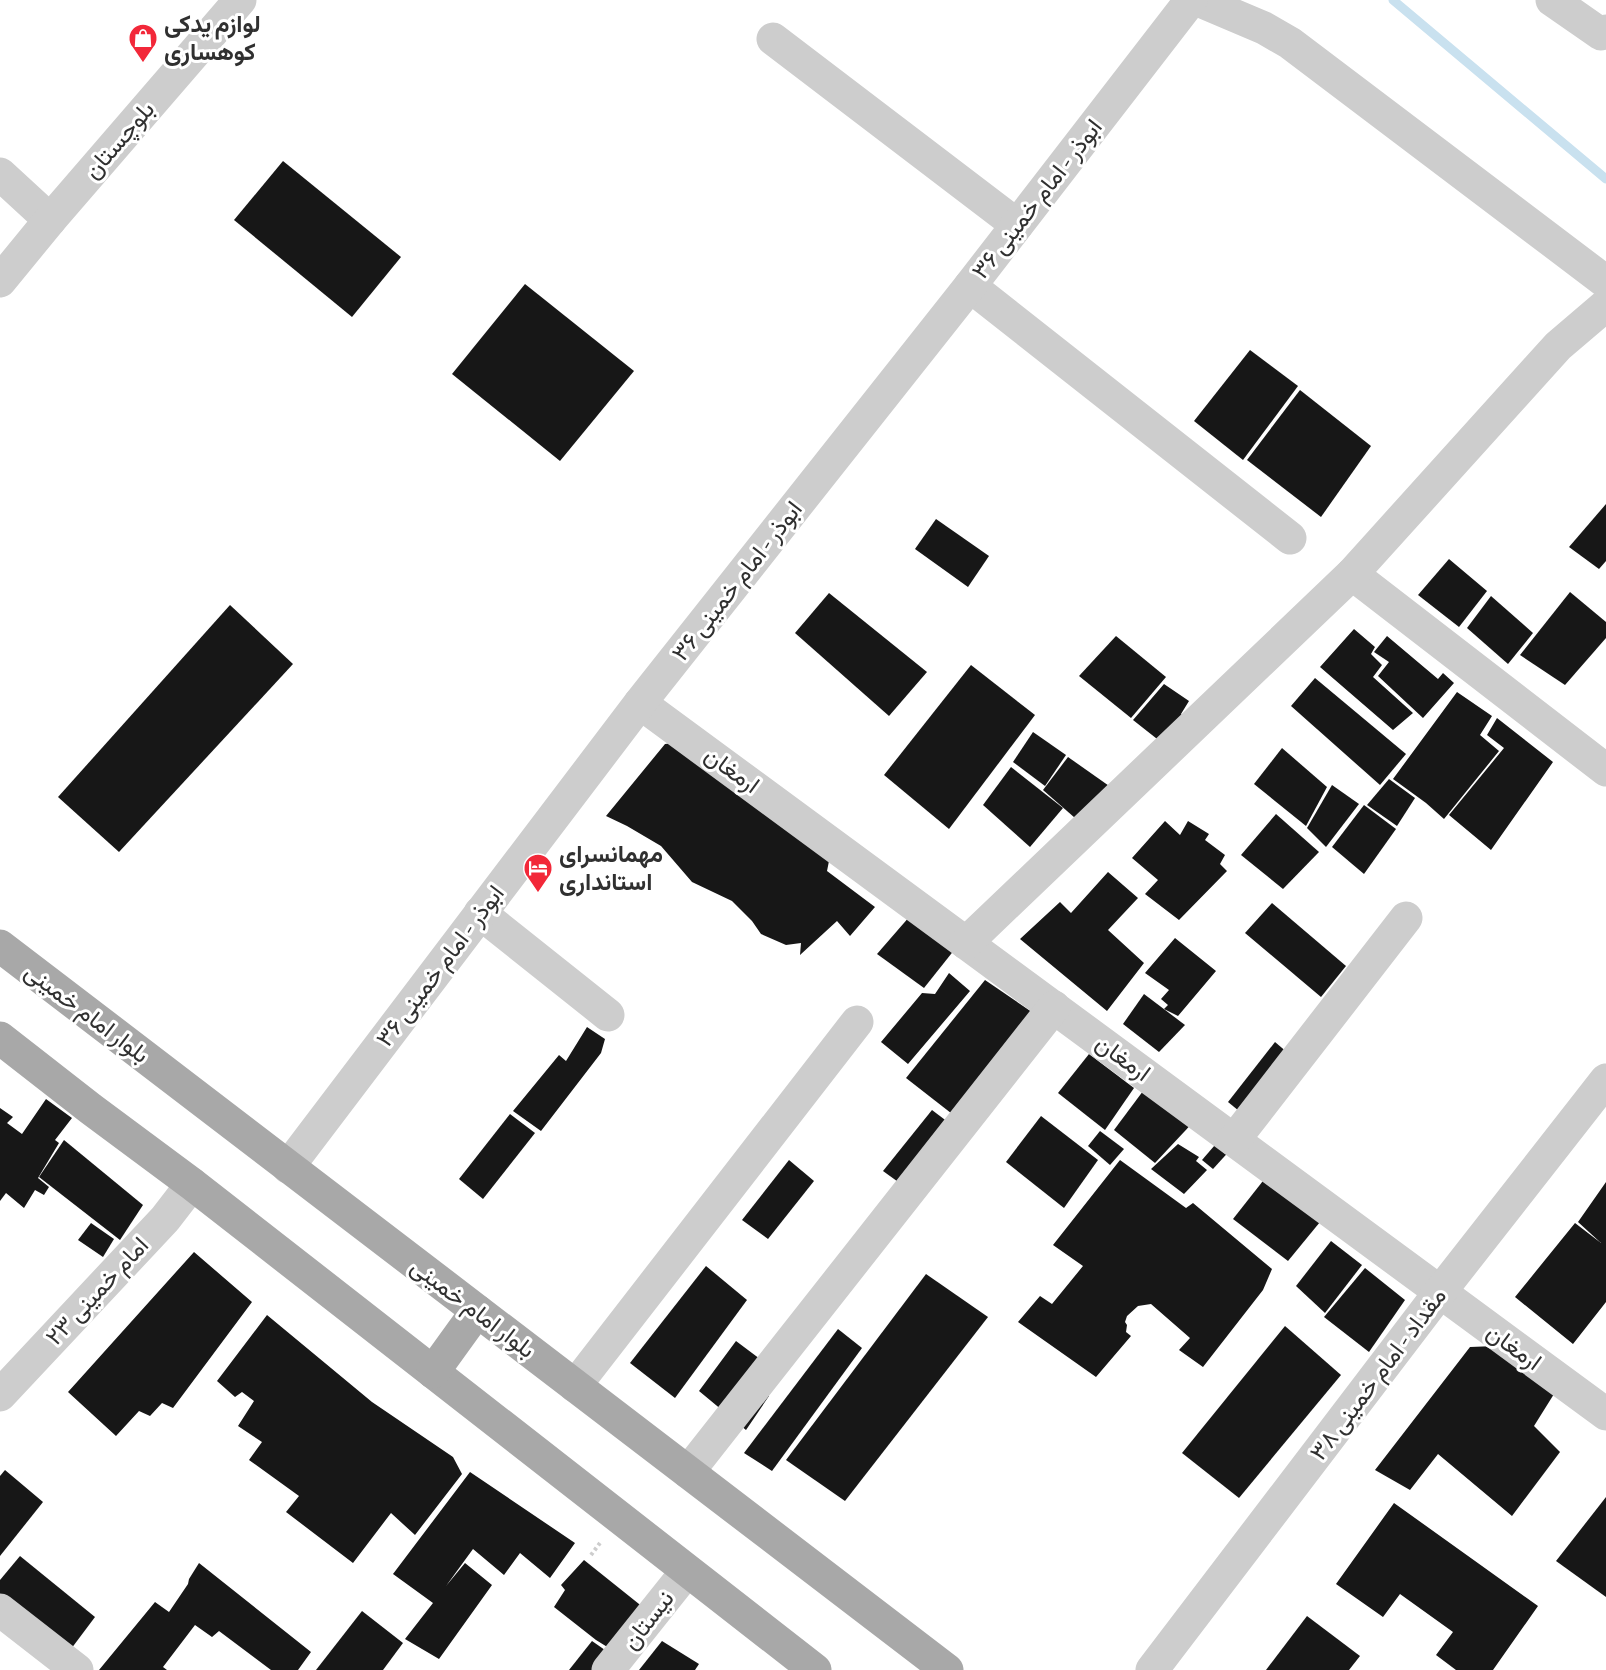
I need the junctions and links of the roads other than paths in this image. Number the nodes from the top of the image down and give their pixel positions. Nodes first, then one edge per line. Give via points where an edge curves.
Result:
1 (240, 0) edge
2 (1191, 0) edge
3 (1198, 0) edge
4 (1552, 0) edge
5 (1606, 31) edge
6 (773, 39) dead end
7 (0, 174) edge
8 (50, 220) junction
9 (1017, 225) junction
10 (0, 281) edge
11 (1606, 282) edge
12 (970, 286) junction
13 (1606, 305) edge
14 (1290, 538) dead end
15 (1352, 574) junction
16 (640, 703) junction
17 (1606, 770) edge
18 (480, 913) junction
19 (1406, 918) dead end
20 (966, 943) junction
21 (0, 946) edge
22 (1054, 1007) junction
23 (608, 1015) dead end
24 (857, 1022) dead end
25 (0, 1038) edge
26 (1601, 1095) edge
27 (1234, 1140) junction
28 (288, 1167) junction
29 (192, 1184) junction
30 (1440, 1292) junction
31 (477, 1311) junction
32 (433, 1372) junction
33 (574, 1386) junction
34 (0, 1395) edge
35 (1606, 1414) edge
36 (688, 1472) junction
37 (687, 1571) junction
38 (0, 1610) edge
39 (76, 1670) edge
40 (608, 1670) edge
41 (815, 1670) edge
42 (947, 1670) edge
43 (1152, 1670) edge

1 - 8 street, بلوچستان
2 - 9 street, ابوذر - امام خمینی ۳۶
3 - 11 street via 1290,43
4 - 5 street via 1601,34
6 - 9 street
7 - 8 street
8 - 10 street, بلوچستان
9 - 12 street, ابوذر - امام خمینی ۳۶
12 - 14 street
12 - 16 street, ابوذر - امام خمینی ۳۶
13 - 15 street via 1558,346
15 - 17 street
15 - 20 street
16 - 18 street, ابوذر - امام خمینی ۳۶
16 - 20 street, ارمغان
18 - 23 street
18 - 28 street, ابوذر - امام خمینی ۳۶
19 - 27 street
20 - 22 street, ارمغان
21 - 28 main road, بلوار امام خمینی
22 - 27 street, ارمغان
22 - 36 street
24 - 33 street
25 - 29 main road
26 - 30 street, مقداد - امام خمینی ۳۸
27 - 30 street, ارمغان
28 - 31 main road, بلوار امام خمینی
29 - 32 main road
29 - 34 street, امام خمینی ۲۳ via 165,1219
30 - 35 street, ارمغان
30 - 43 street, مقداد - امام خمینی ۳۸
31 - 32 main road
31 - 33 main road, بلوار امام خمینی
32 - 37 main road
33 - 36 main road, بلوار امام خمینی
36 - 42 main road, بلوار امام خمینی
37 - 40 street, نیستان
37 - 41 main road
38 - 39 street

